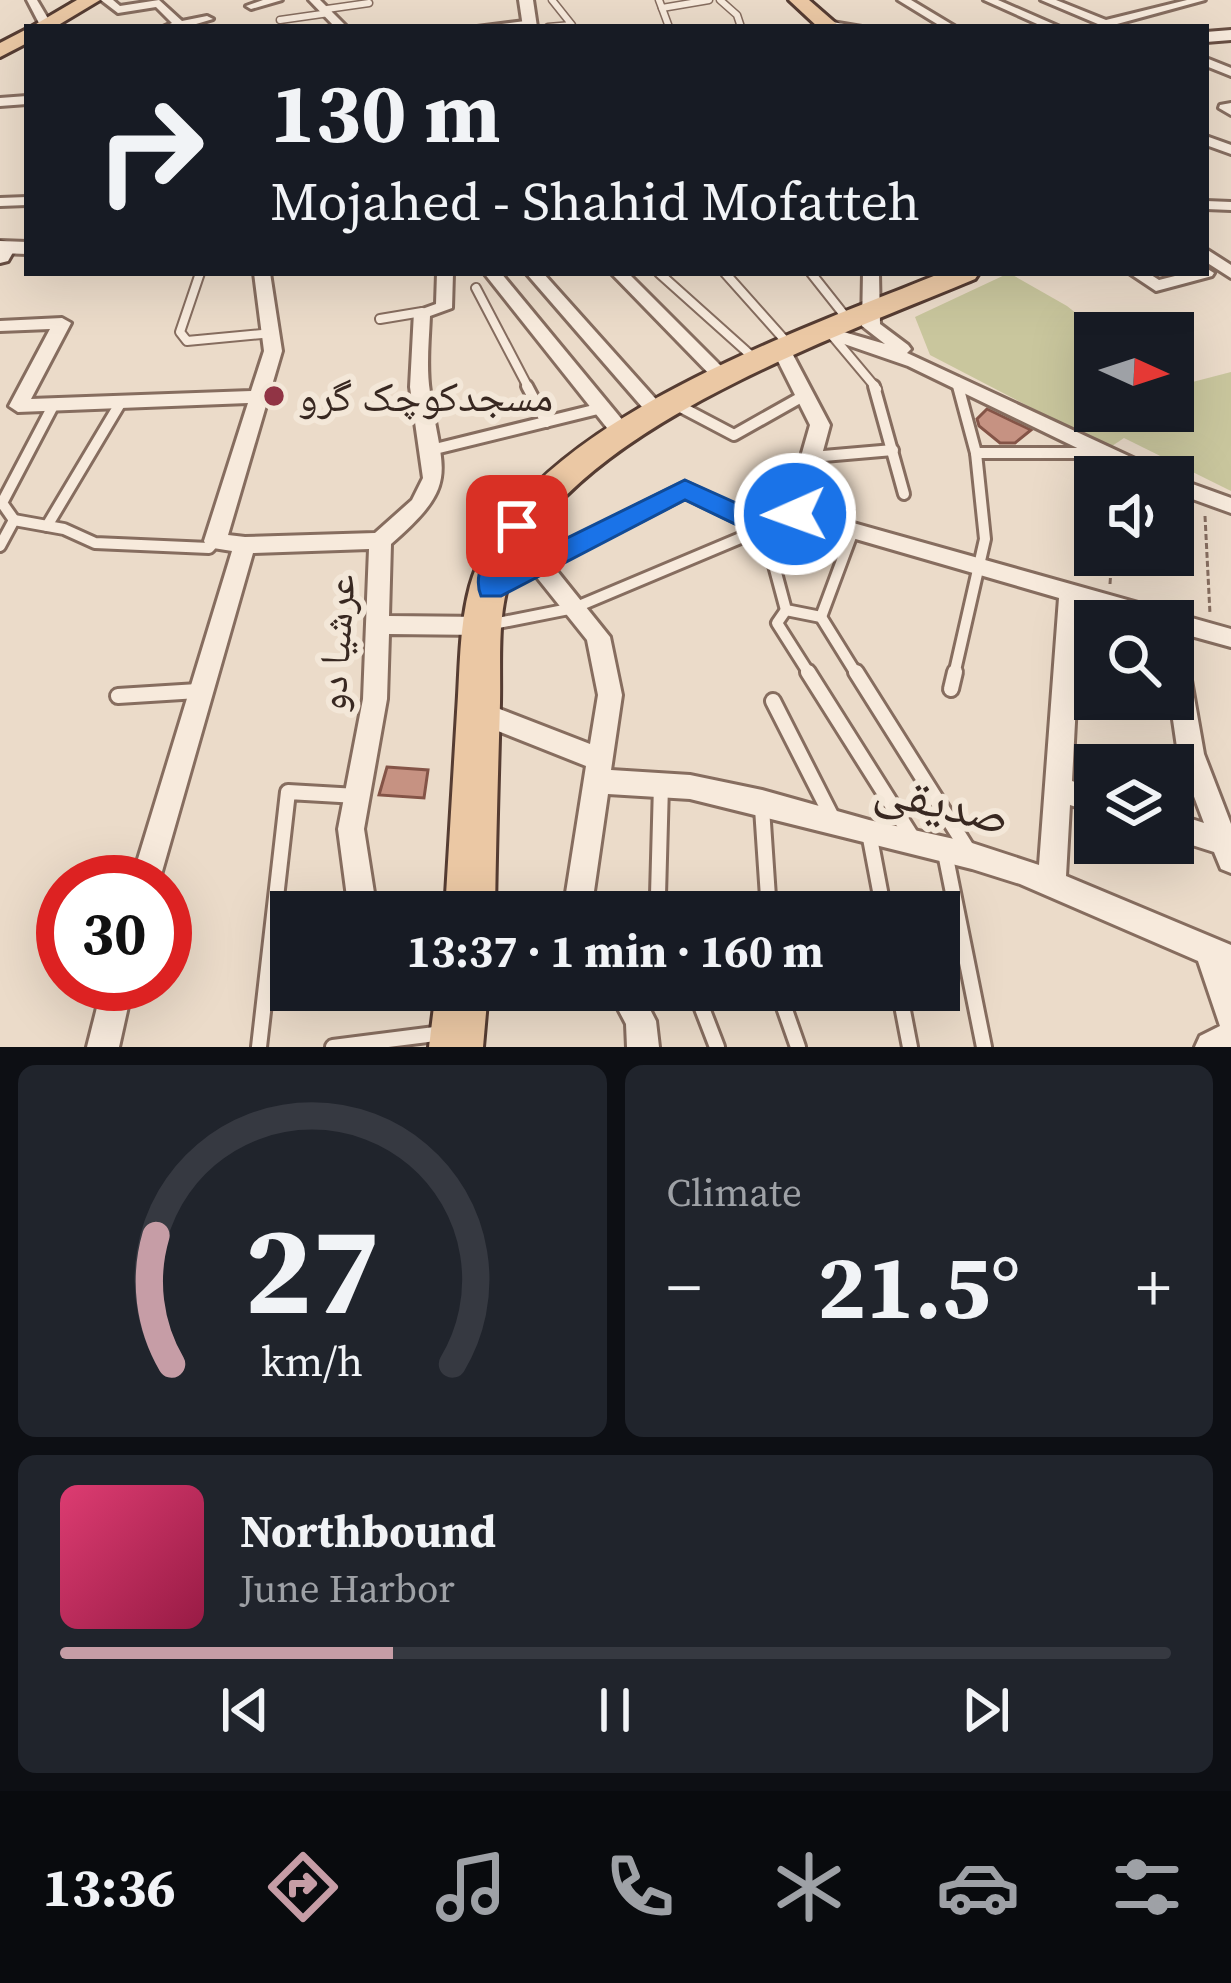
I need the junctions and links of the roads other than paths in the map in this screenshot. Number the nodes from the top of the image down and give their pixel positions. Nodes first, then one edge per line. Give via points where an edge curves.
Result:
1 (91, 0) edge
2 (106, 0) edge
3 (277, 0) edge
4 (314, 0) edge
5 (526, 0) edge
6 (552, 0) edge
7 (710, 0) edge
8 (720, 0) edge
9 (799, 0) edge
10 (903, 0) edge
11 (1046, 0) edge
12 (1200, 0) edge
13 (369, 3) edge
14 (660, 4) edge
15 (251, 6) dead end
16 (985, 6) edge
17 (328, 11) junction
18 (1022, 14) junction
19 (207, 19) dead end
20 (280, 20) dead end
21 (999, 20) junction
22 (47, 24) edge
23 (174, 24) edge
24 (184, 24) edge
25 (339, 24) edge
26 (530, 24) edge
27 (571, 24) edge
28 (740, 24) edge
29 (827, 24) edge
30 (944, 24) edge
31 (1009, 24) edge
32 (1047, 24) edge
33 (1108, 24) edge
34 (1115, 24) edge
35 (199, 276) edge
36 (263, 276) edge
37 (445, 276) edge
38 (494, 276) edge
39 (537, 276) edge
40 (622, 276) edge
41 (663, 276) edge
42 (726, 276) edge
43 (813, 276) edge
44 (870, 276) edge
45 (958, 276) edge
46 (1142, 276) edge
47 (1200, 276) edge
48 (476, 288) dead end
49 (422, 312) junction
50 (380, 319) dead end
51 (850, 324) junction
52 (0, 326) edge
53 (273, 333) junction
54 (778, 355) junction
55 (948, 376) junction
56 (724, 379) junction
57 (805, 395) junction
58 (259, 397) junction
59 (121, 402) junction
60 (54, 404) junction
61 (663, 406) junction
62 (612, 421) junction
63 (547, 422) junction
64 (435, 449) junction
65 (893, 450) junction
66 (976, 453) junction
67 (1094, 453) junction
68 (1102, 456) edge
69 (811, 457) junction
70 (1194, 492) edge
71 (904, 494) dead end
72 (1231, 506) edge
73 (795, 514) junction
74 (14, 520) junction
75 (47, 526) junction
76 (764, 528) junction
77 (853, 531) junction
78 (215, 541) junction
79 (380, 542) junction
80 (245, 545) junction
81 (0, 546) edge
82 (538, 564) junction
83 (979, 566) junction
84 (491, 588) junction
85 (1071, 592) junction
86 (1096, 600) edge
87 (574, 608) junction
88 (786, 610) junction
89 (821, 617) junction
90 (377, 625) junction
91 (484, 626) junction
92 (951, 689) dead end
93 (202, 691) junction
94 (118, 696) dead end
95 (773, 700) dead end
96 (479, 712) junction
97 (1185, 720) edge
98 (598, 771) junction
99 (661, 785) junction
100 (1058, 789) junction
101 (1074, 794) edge
102 (357, 796) junction
103 (762, 802) junction
104 (836, 824) junction
105 (869, 833) junction
106 (1194, 836) edge
107 (944, 850) junction
108 (1228, 852) edge
109 (153, 855) edge
110 (1052, 884) junction
111 (360, 891) edge
112 (471, 891) edge
113 (580, 891) edge
114 (658, 891) edge
115 (768, 891) edge
116 (880, 891) edge
117 (1221, 955) edge
118 (112, 1011) edge
119 (635, 1011) edge
120 (703, 1011) edge
121 (785, 1011) edge
122 (903, 1011) edge
123 (1231, 1015) edge
124 (459, 1023) edge
125 (1231, 1037) edge
126 (103, 1047) edge
127 (259, 1047) edge
128 (333, 1047) edge
129 (644, 1047) edge
130 (717, 1047) edge
131 (798, 1047) edge
132 (910, 1047) edge
133 (984, 1047) edge
134 (1211, 1047) edge

1 - 22 main road
2 - 23 street via 118,10 158,3
3 - 15 street
4 - 17 street
5 - 26 street
6 - 27 lane
7 - 14 lane
8 - 28 lane
9 - 29 main road
10 - 30 street
11 - 33 street
12 - 34 street
13 - 17 lane
16 - 18 street
16 - 21 street
17 - 20 lane
17 - 25 street
18 - 21 street
18 - 32 street
19 - 24 street
21 - 31 street
35 - 53 lane via 181,332 188,341
36 - 53 street
37 - 49 street via 444,308
38 - 62 street
39 - 61 street
40 - 56 street
41 - 54 lane
42 - 54 lane
43 - 51 lane
44 - 51 street
45 - 51 main road
46 - 47 street via 1156,286
48 - 63 lane
49 - 50 lane
49 - 64 street via 419,392
51 - 54 main road
51 - 55 street
51 - 55 street
51 - 65 lane
52 - 60 street via 62,323 18,406
53 - 58 street
54 - 56 main road
54 - 57 street
55 - 66 lane
55 - 67 street
56 - 61 main road
57 - 61 lane via 734,435
57 - 69 street via 820,425
58 - 59 street
58 - 78 street
59 - 60 street
59 - 75 lane
60 - 74 lane via 2,502
61 - 62 main road
62 - 63 lane
62 - 84 main road via 517,526
63 - 64 lane
64 - 79 street via 436,482
65 - 69 lane
65 - 71 lane
66 - 67 lane
66 - 83 lane via 985,539
67 - 68 street
69 - 73 street
70 - 72 street
73 - 76 street
73 - 77 street
74 - 75 lane
74 - 81 lane
75 - 78 lane via 94,543 209,548
76 - 82 street via 685,489
76 - 87 lane
76 - 88 lane
77 - 83 street
77 - 89 lane
78 - 80 street, عرشیا دو
79 - 80 street, عرشیا دو
79 - 90 street, عرشیا دو
80 - 93 street
82 - 84 street
82 - 87 street
83 - 85 street
83 - 92 lane
84 - 91 main road
85 - 86 street
85 - 100 street
87 - 91 lane
87 - 98 street via 598,638 610,694
88 - 89 lane
88 - 107 lane via 777,623
89 - 107 lane
90 - 91 street
90 - 102 street, عرشیا دو via 375,699
91 - 96 main road
93 - 94 lane
93 - 109 street
95 - 104 lane
96 - 98 street, صدیقی
96 - 112 main road
97 - 108 street
98 - 99 street, صدیقی
98 - 113 street
99 - 103 street, صدیقی
99 - 114 lane
100 - 101 street
100 - 110 street
102 - 111 street, عرشیا دو via 351,829
102 - 127 lane via 288,792
103 - 104 street, صدیقی
103 - 115 lane
104 - 105 street, صدیقی
105 - 107 street, صدیقی
105 - 116 lane
106 - 108 street
107 - 110 street, صدیقی
107 - 133 lane
110 - 117 street, صدیقی
117 - 123 street
118 - 126 street
119 - 129 street
120 - 130 lane
121 - 131 lane
122 - 132 lane
124 - 128 lane
125 - 134 street

